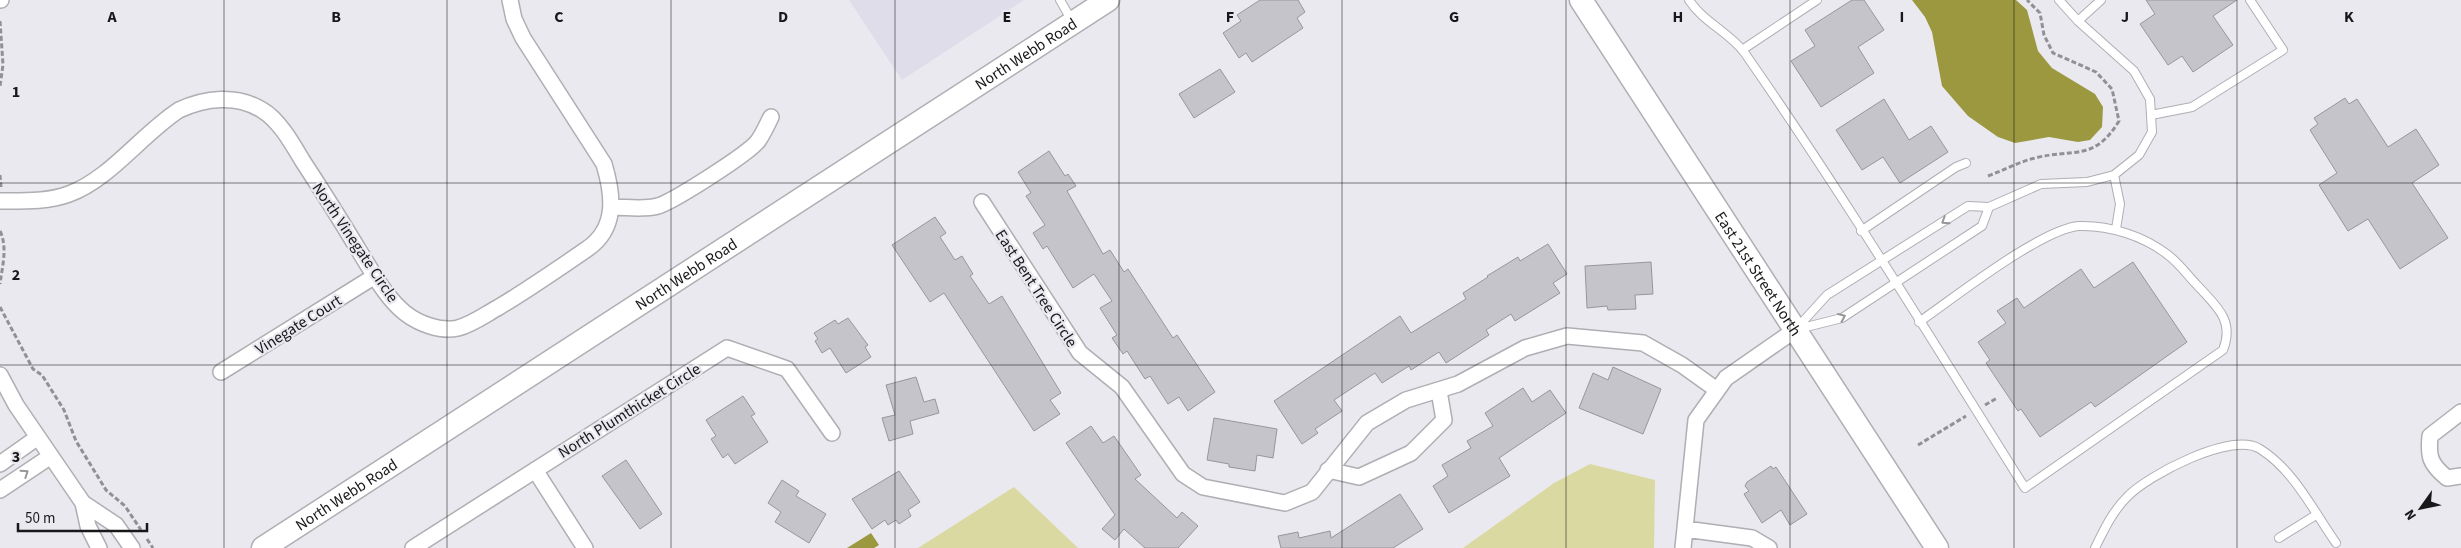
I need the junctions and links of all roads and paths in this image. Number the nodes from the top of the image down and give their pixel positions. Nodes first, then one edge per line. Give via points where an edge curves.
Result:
1 (510, 0) edge
2 (1060, 0) edge
3 (1108, 0) edge
4 (1581, 0) edge
5 (1689, 0) edge
6 (1817, 0) edge
7 (2027, 0) edge
8 (2059, 0) edge
9 (2101, 0) edge
10 (2250, 0) edge
11 (0, 21) edge
12 (2078, 21) junction
13 (1073, 23) junction
14 (1742, 50) junction
15 (0, 86) edge
16 (2151, 115) junction
17 (771, 117) dead end
18 (1966, 163) dead end
19 (2114, 175) junction
20 (1988, 176) dead end
21 (0, 201) edge
22 (982, 202) dead end
23 (612, 207) junction
24 (1989, 207) junction
25 (2116, 229) junction
26 (0, 231) edge
27 (1862, 231) junction
28 (1881, 261) junction
29 (375, 276) junction
30 (0, 284) edge
31 (1895, 284) junction
32 (0, 307) edge
33 (1919, 322) junction
34 (1795, 330) junction
35 (222, 372) dead end
36 (0, 375) edge
37 (1717, 390) junction
38 (1439, 391) junction
39 (1996, 398) dead end
40 (1976, 411) junction
41 (2461, 412) edge
42 (832, 433) dead end
43 (38, 437) junction
44 (1918, 446) dead end
45 (51, 456) junction
46 (0, 464) edge
47 (535, 470) junction
48 (1328, 470) junction
49 (2461, 476) edge
50 (0, 490) edge
51 (83, 503) junction
52 (2316, 515) junction
53 (1685, 529) junction
54 (2279, 538) dead end
55 (2336, 543) dead end
56 (99, 548) edge
57 (132, 548) edge
58 (153, 548) edge
59 (263, 548) edge
60 (413, 548) edge
61 (585, 548) edge
62 (1683, 548) edge
63 (1770, 548) edge
64 (1937, 548) edge
65 (2095, 548) edge

1 - 23 street, North Vinegate Circle via 524,38 604,164
2 - 13 lane
3 - 13 main road, North Webb Road
4 - 34 main road, East 21st Street North
5 - 14 lane
6 - 14 lane
7 - 20 path via 2040,14 2044,35 2053,53 2096,72 2112,89 2119,121 2109,137 2093,148 2036,158
8 - 12 lane
9 - 12 lane
10 - 16 lane via 2283,50 2192,107
11 - 15 path via 4,64
12 - 16 lane via 2134,71 2150,99
13 - 59 main road, North Webb Road
14 - 27 lane
16 - 19 lane via 2152,132 2139,155
17 - 23 street via 757,142 740,156 660,206
18 - 27 lane
19 - 24 lane via 2087,182 2041,184
19 - 25 lane via 2120,204
21 - 29 street, North Vinegate Circle via 49,200 69,194 94,181 179,110 218,98 234,100 263,110 274,120
22 - 48 street, East Bent Tree Circle via 1080,354 1122,387 1183,474 1203,486 1285,503 1312,492
23 - 29 street, North Vinegate Circle via 604,232 592,246 528,289 458,328 442,329 419,322 404,312
24 -> 28 lane via 1968,206
24 - 31 lane via 1982,226
25 - 33 lane via 2078,226 2043,237
25 - 40 lane via 2168,255 2219,309 2226,322 2228,338 2223,350 2025,488
26 - 30 path via 4,240
27 - 28 lane
28 - 31 lane
28 - 34 lane via 1827,295
29 - 35 street, Vinegate Court
31 - 33 lane
34 -> 31 lane via 1842,318
32 - 58 path via 33,369 42,375 64,410 76,442 106,490 125,506
33 - 40 lane
34 - 37 street via 1726,378
34 - 64 main road, East 21st Street North
36 - 43 street
37 - 38 street, East Bent Tree Circle via 1682,365 1642,343 1566,336 1526,348
37 - 53 street via 1696,420
38 - 48 street, East Bent Tree Circle via 1406,400 1367,423
38 - 48 street via 1444,420 1411,453 1359,477
39 - 40 path
40 - 44 path
41 - 49 street via 2430,436 2428,455 2437,470 2447,478
42 - 47 street, North Plumthicket Circle via 787,369 727,348
43 - 45 street
43 - 46 street
50 -> 45 street
45 - 51 street
47 - 60 street, North Plumthicket Circle
47 - 61 street
51 - 56 street via 88,526
51 - 57 street via 116,525
52 - 54 lane
52 - 55 lane
52 - 65 lane via 2280,465 2259,448 2235,444 2158,472 2127,496 2109,519
53 - 62 street
53 - 63 street via 1752,538

